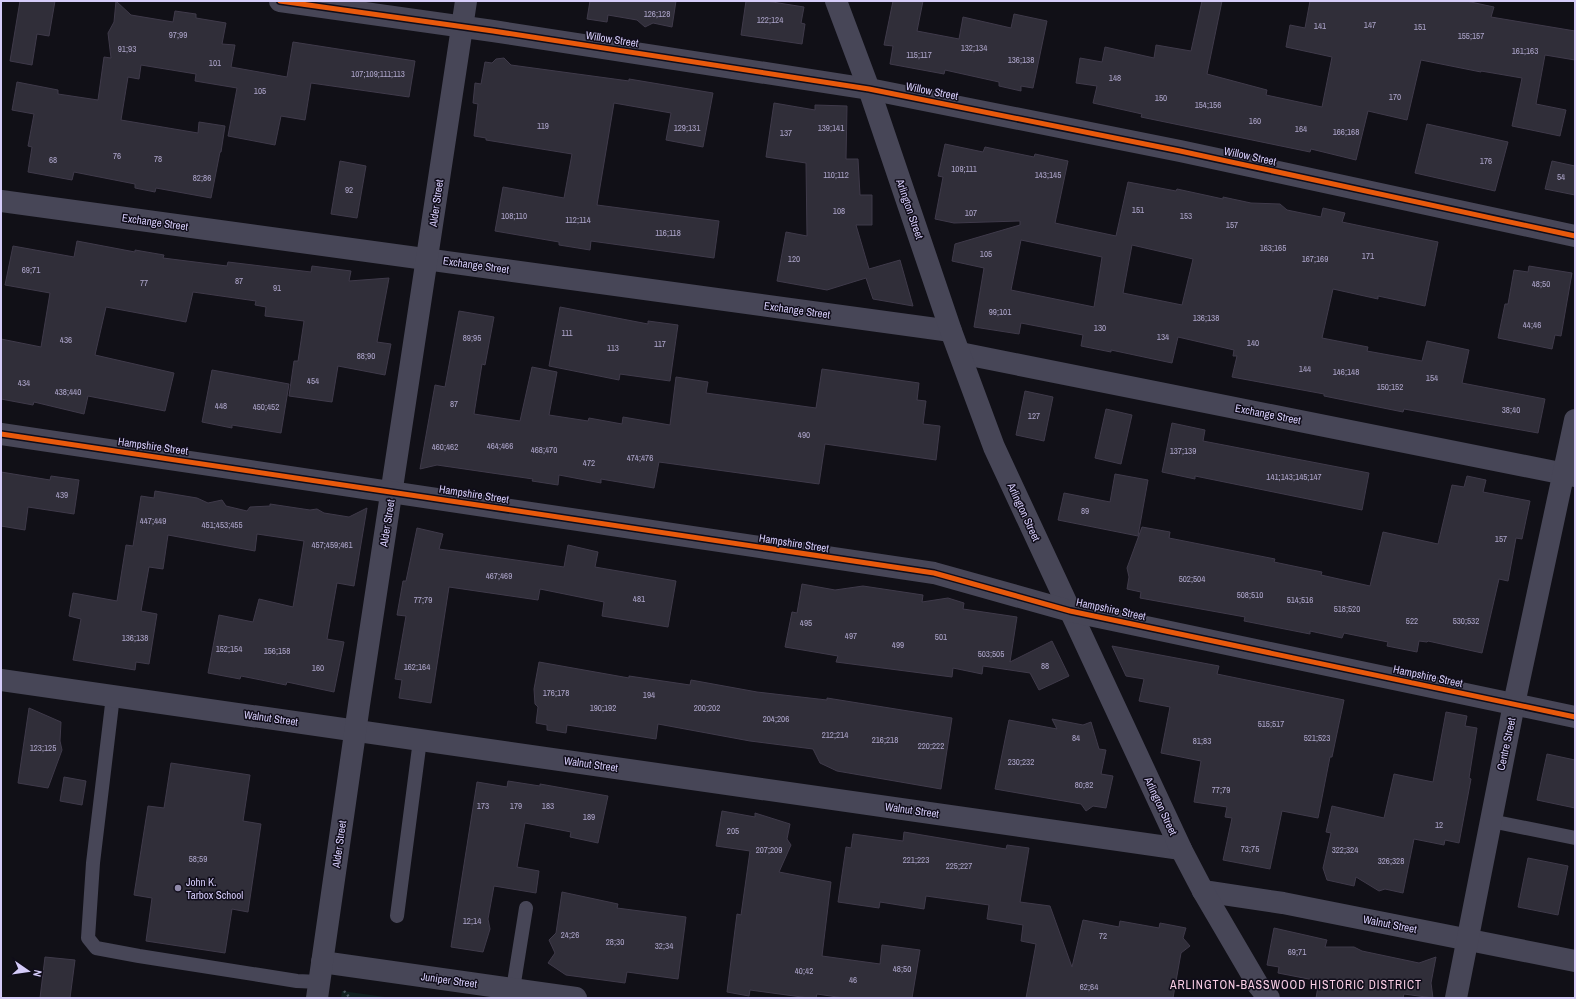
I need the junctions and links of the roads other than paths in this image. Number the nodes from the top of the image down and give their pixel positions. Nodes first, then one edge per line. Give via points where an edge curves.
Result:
1 (280, 1) edge
2 (466, 1) edge
3 (836, 1) edge
4 (462, 26) junction
5 (869, 89) junction
6 (1, 201) edge
7 (1575, 236) edge
8 (428, 259) junction
9 (951, 331) junction
10 (960, 353) junction
11 (1575, 420) edge
12 (1, 434) edge
13 (1570, 475) edge
14 (391, 491) junction
15 (1070, 611) junction
16 (1, 680) edge
17 (113, 696) junction
18 (1514, 704) junction
19 (1575, 717) edge
20 (355, 730) junction
21 (420, 740) junction
22 (1490, 821) junction
23 (1575, 838) edge
24 (1181, 849) junction
25 (1203, 891) junction
26 (526, 908) dead end
27 (397, 916) dead end
28 (1467, 939) junction
29 (1575, 961) edge
30 (319, 981) edge
31 (512, 989) junction
32 (576, 998) edge
33 (1269, 998) edge
34 (1456, 998) edge

1 - 4 street, Willow Street
2 - 4 street, Alder Street
3 - 5 street, Arlington Street
4 - 5 street, Willow Street
4 - 8 street, Alder Street
5 - 7 street, Willow Street via 1188,152
5 - 9 street, Arlington Street
6 - 8 street, Exchange Street
8 - 9 street, Exchange Street
8 - 14 street, Alder Street
9 - 10 street, Arlington Street
10 - 13 street, Exchange Street
10 - 15 street, Arlington Street via 994,447
11 - 13 street, Centre Street
12 - 14 street, Hampshire Street
13 - 18 street, Centre Street
14 - 15 street, Hampshire Street via 934,573
14 - 20 street, Alder Street
15 - 18 street, Hampshire Street
15 - 24 street, Arlington Street
16 - 17 street, Walnut Street
17 - 20 street, Walnut Street
17 - 30 lane via 93,863 88,938 96,948 297,981
18 - 19 street, Hampshire Street
18 - 22 street, Centre Street
20 - 21 street, Walnut Street
20 - 30 street, Alder Street
21 - 24 street, Walnut Street
21 - 27 lane
22 - 23 lane
22 - 28 street, Centre Street
24 - 25 street, Arlington Street
25 - 28 street, Walnut Street via 1283,903
25 - 33 street, Arlington Street via 1258,985
26 - 31 lane
28 - 29 street, Walnut Street
28 - 34 street, Centre Street
30 - 31 street, Juniper Street
31 - 32 street, Juniper Street

